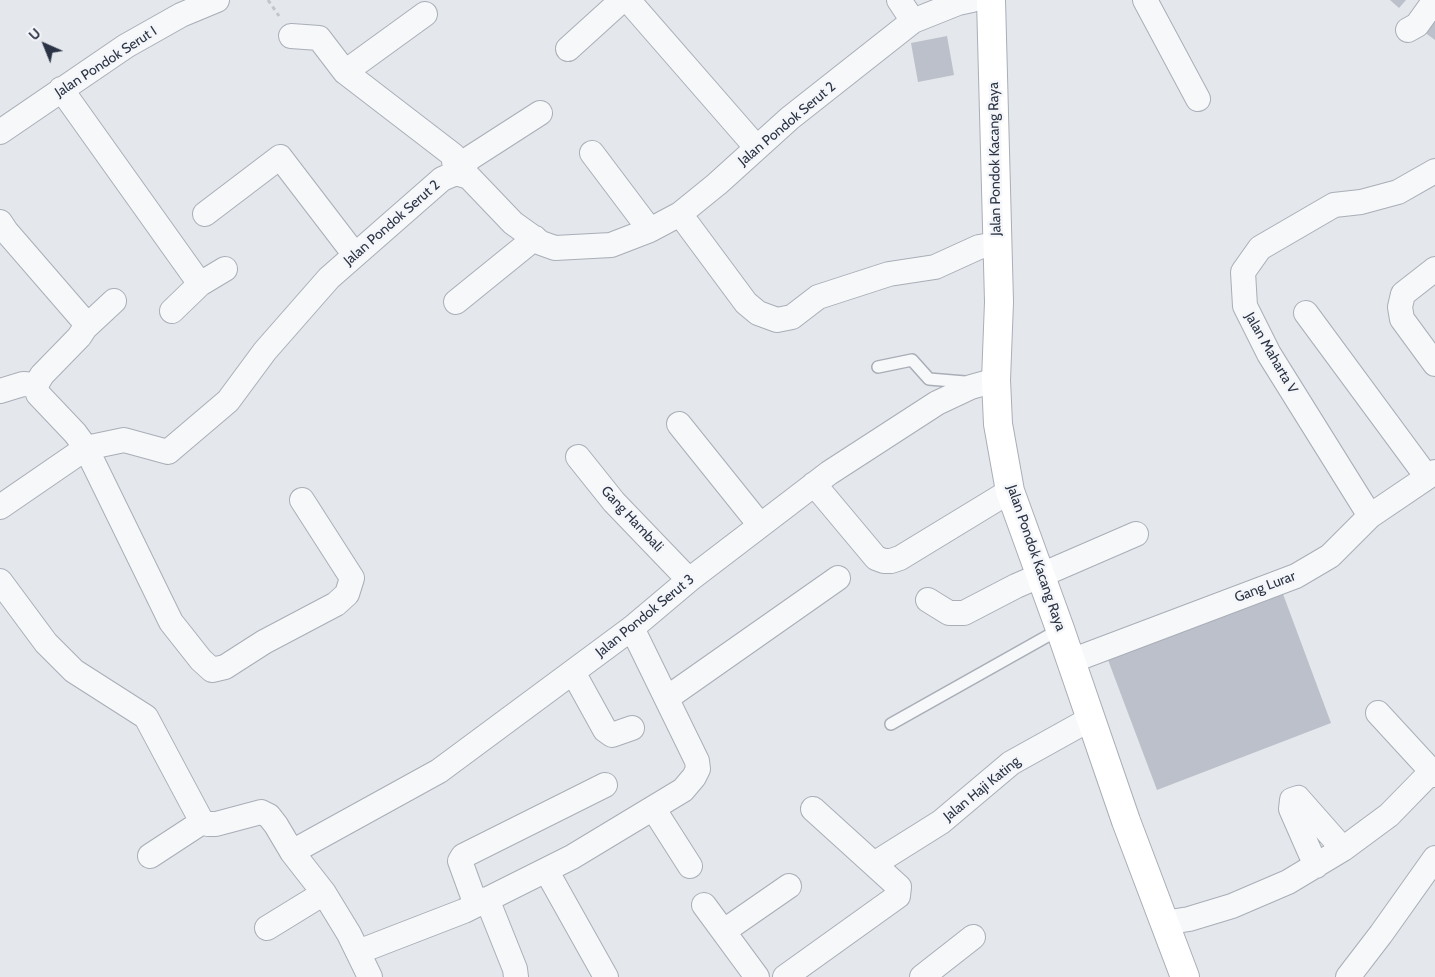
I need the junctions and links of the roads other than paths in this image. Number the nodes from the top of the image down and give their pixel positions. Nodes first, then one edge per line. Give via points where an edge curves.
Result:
1 (217, 0) edge
2 (622, 0) edge
3 (628, 0) edge
4 (900, 0) edge
5 (972, 0) edge
6 (992, 0) edge
7 (1145, 0) edge
8 (1435, 0) edge
9 (425, 14) dead end
10 (913, 21) junction
11 (1408, 30) dead end
12 (291, 36) dead end
13 (568, 49) dead end
14 (345, 72) junction
15 (61, 90) junction
16 (1198, 99) dead end
17 (540, 113) dead end
18 (1, 130) edge
19 (757, 148) junction
20 (592, 153) dead end
21 (1435, 171) edge
22 (456, 173) junction
23 (205, 214) dead end
24 (680, 214) junction
25 (2, 230) edge
26 (650, 230) junction
27 (534, 238) junction
28 (996, 244) junction
29 (355, 255) junction
30 (225, 269) dead end
31 (1435, 269) edge
32 (200, 284) junction
33 (114, 301) dead end
34 (456, 302) dead end
35 (172, 311) dead end
36 (1306, 313) dead end
37 (85, 328) junction
38 (1435, 364) edge
39 (878, 367) dead end
40 (983, 383) junction
41 (36, 385) junction
42 (0, 391) edge
43 (680, 424) dead end
44 (86, 448) junction
45 (578, 457) dead end
46 (1431, 474) edge
47 (814, 484) junction
48 (1010, 491) junction
49 (302, 500) dead end
50 (0, 507) edge
51 (1370, 516) junction
52 (760, 525) junction
53 (1136, 534) dead end
54 (1041, 575) junction
55 (838, 578) dead end
56 (689, 580) junction
57 (0, 581) edge
58 (928, 600) dead end
59 (632, 628) junction
60 (1060, 628) junction
61 (1072, 661) junction
62 (573, 672) junction
63 (667, 698) junction
64 (1378, 713) dead end
65 (1092, 718) junction
66 (892, 724) dead end
67 (632, 728) dead end
68 (1433, 773) edge
69 (605, 785) dead end
70 (654, 808) junction
71 (813, 809) dead end
72 (202, 822) junction
73 (1344, 849) junction
74 (292, 852) junction
75 (150, 856) dead end
76 (1435, 858) edge
77 (874, 864) junction
78 (690, 866) dead end
79 (1316, 866) junction
80 (546, 870) junction
81 (789, 886) dead end
82 (324, 893) junction
83 (482, 902) junction
84 (704, 905) dead end
85 (1164, 923) junction
86 (267, 928) dead end
87 (724, 931) junction
88 (973, 937) dead end
89 (358, 952) junction
90 (370, 977) edge
91 (516, 977) edge
92 (606, 977) edge
93 (757, 977) edge
94 (785, 977) edge
95 (922, 977) edge
96 (1184, 977) edge
97 (1348, 977) edge

1 - 15 street, Jalan Pondok Serut I via 181,15 126,46
2 - 13 street
3 - 19 street
4 - 10 street
5 - 10 street, Jalan Pondok Serut 2
6 - 28 main road, Jalan Pondok Kacang Raya
7 - 16 street
8 - 11 street via 1417,25
9 - 14 street
10 - 19 street, Jalan Pondok Serut 2
12 - 14 street via 319,38
14 - 22 street via 452,155
15 - 18 street, Jalan Pondok Serut I
15 - 32 street
17 - 22 street via 470,158
19 - 24 street, Jalan Pondok Serut 2
20 - 26 street
21 - 51 street, Jalan Maharta V via 1398,192 1334,205 1260,248 1243,272 1245,306 1269,354
22 - 27 street, Jalan Pondok Serut 2 via 469,177 514,223
22 - 29 street, Jalan Pondok Serut 2 via 442,179
23 - 29 street via 280,157
24 - 26 street, Jalan Pondok Serut 2
24 - 28 street via 746,303 758,313 777,320 792,317 818,297 889,274 935,267
25 - 37 street via 83,320
26 - 27 street, Jalan Pondok Serut 2 via 612,245 584,248 555,248
27 - 34 street
28 - 40 main road, Jalan Pondok Kacang Raya via 999,302
29 - 44 street, Jalan Pondok Serut 2 via 329,278 265,350 228,401 168,452 124,440
30 - 32 street
31 - 38 street via 1403,294 1400,307 1402,319
32 - 35 street
33 - 37 street
36 - 46 street
37 - 41 street
39 - 40 lane via 912,360 929,379
40 - 47 street, Jalan Pondok Serut 3 via 937,403
40 - 48 main road, Jalan Pondok Kacang Raya via 998,424
41 - 42 street via 24,384
41 - 44 street via 38,394
43 - 52 street
44 - 49 street via 171,622 200,660 212,670 225,667 336,604 347,594 352,578
44 - 50 street
45 - 56 street, Gang Hambali via 614,502
46 - 51 street, Gang Lurar
47 - 48 street via 876,558 884,561 900,558
47 - 52 street, Jalan Pondok Serut 3
48 - 54 main road, Jalan Pondok Kacang Raya
51 - 61 street, Gang Lurar via 1330,556 1296,576
52 - 56 street, Jalan Pondok Serut 3
53 - 54 street
54 - 58 street via 964,613 949,613
54 - 60 main road, Jalan Pondok Kacang Raya
55 - 63 street
56 - 59 street, Jalan Pondok Serut 3
57 - 72 street via 46,643 74,671 146,717
59 - 62 street, Jalan Pondok Serut 3
59 - 63 street
60 - 61 main road, Jalan Pondok Kacang Raya
60 - 66 lane
61 - 65 main road, Jalan Pondok Kacang Raya
62 - 67 street via 604,730 612,735
62 - 74 street, Jalan Pondok Serut 3 via 439,771
63 - 70 street via 698,769 683,790
64 - 68 street
65 - 77 street, Jalan Haji Kating via 1012,763 941,822
65 - 85 main road, Jalan Pondok Kacang Raya
68 - 73 street via 1389,815
69 - 83 street via 462,858 460,861
70 - 78 street
70 - 80 street
71 - 77 street
72 - 74 street via 216,824 261,812 276,825
72 - 75 street
73 - 79 street
73 - 79 street via 1298,798 1292,800 1291,809
74 - 82 street
76 - 97 street
77 - 94 street via 899,887 898,896
79 - 85 street via 1232,906
80 - 83 street
80 - 92 street
81 - 87 street
82 - 86 street
82 - 89 street
83 - 89 street
83 - 91 street
84 - 87 street
85 - 96 main road, Jalan Pondok Kacang Raya
87 - 93 street
88 - 95 street
89 - 90 street

